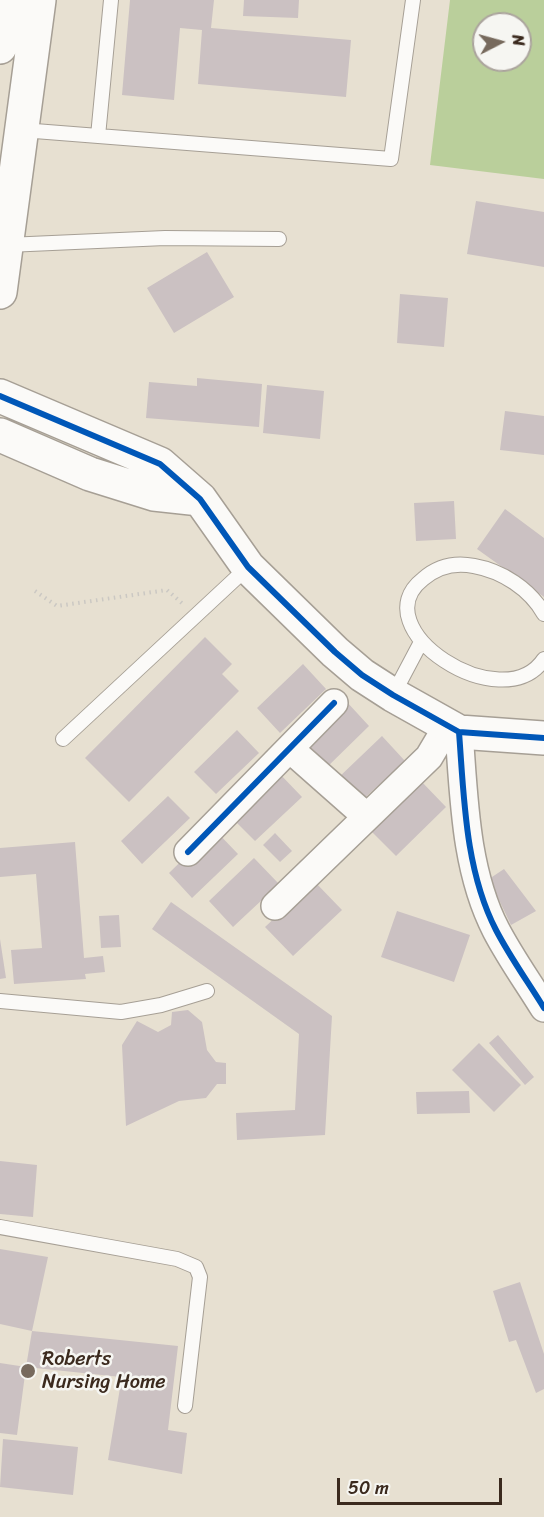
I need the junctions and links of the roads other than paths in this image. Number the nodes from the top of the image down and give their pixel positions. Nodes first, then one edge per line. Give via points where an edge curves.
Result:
1 (7, 0) edge
2 (39, 0) edge
3 (111, 0) edge
4 (413, 0) edge
5 (0, 47) edge
6 (22, 130) junction
7 (98, 136) junction
8 (279, 239) dead end
9 (7, 245) junction
10 (0, 292) edge
11 (0, 396) edge
12 (0, 435) edge
13 (200, 499) junction
14 (248, 567) junction
15 (544, 614) edge
16 (421, 642) junction
17 (544, 659) edge
18 (393, 695) junction
19 (334, 704) dead end
20 (453, 729) junction
21 (544, 738) edge
22 (63, 739) dead end
23 (290, 748) junction
24 (367, 817) junction
25 (188, 852) dead end
26 (275, 906) dead end
27 (207, 991) dead end
28 (0, 1001) edge
29 (544, 1008) edge
30 (0, 1227) edge
31 (185, 1406) dead end

1 - 5 street
2 - 6 street
3 - 7 lane
4 - 7 lane via 391,159
6 - 7 lane
6 - 9 street
8 - 9 lane via 165,238
9 - 10 street
11 - 13 street via 160,464
12 - 13 street via 90,474 154,494
13 - 14 street
14 - 18 street via 335,652
14 - 22 lane
15 - 16 lane via 525,591 504,576 484,567 449,565 434,569 416,584 408,603 409,623
16 - 17 lane via 458,668 496,680 537,669
16 - 18 lane
18 - 20 street
19 - 23 street
20 - 21 street
20 - 24 street
20 - 29 street via 478,880 496,928
23 - 24 street
23 - 25 street
24 - 26 street
27 - 28 lane via 120,1012
30 - 31 lane via 177,1259 196,1267 200,1277

